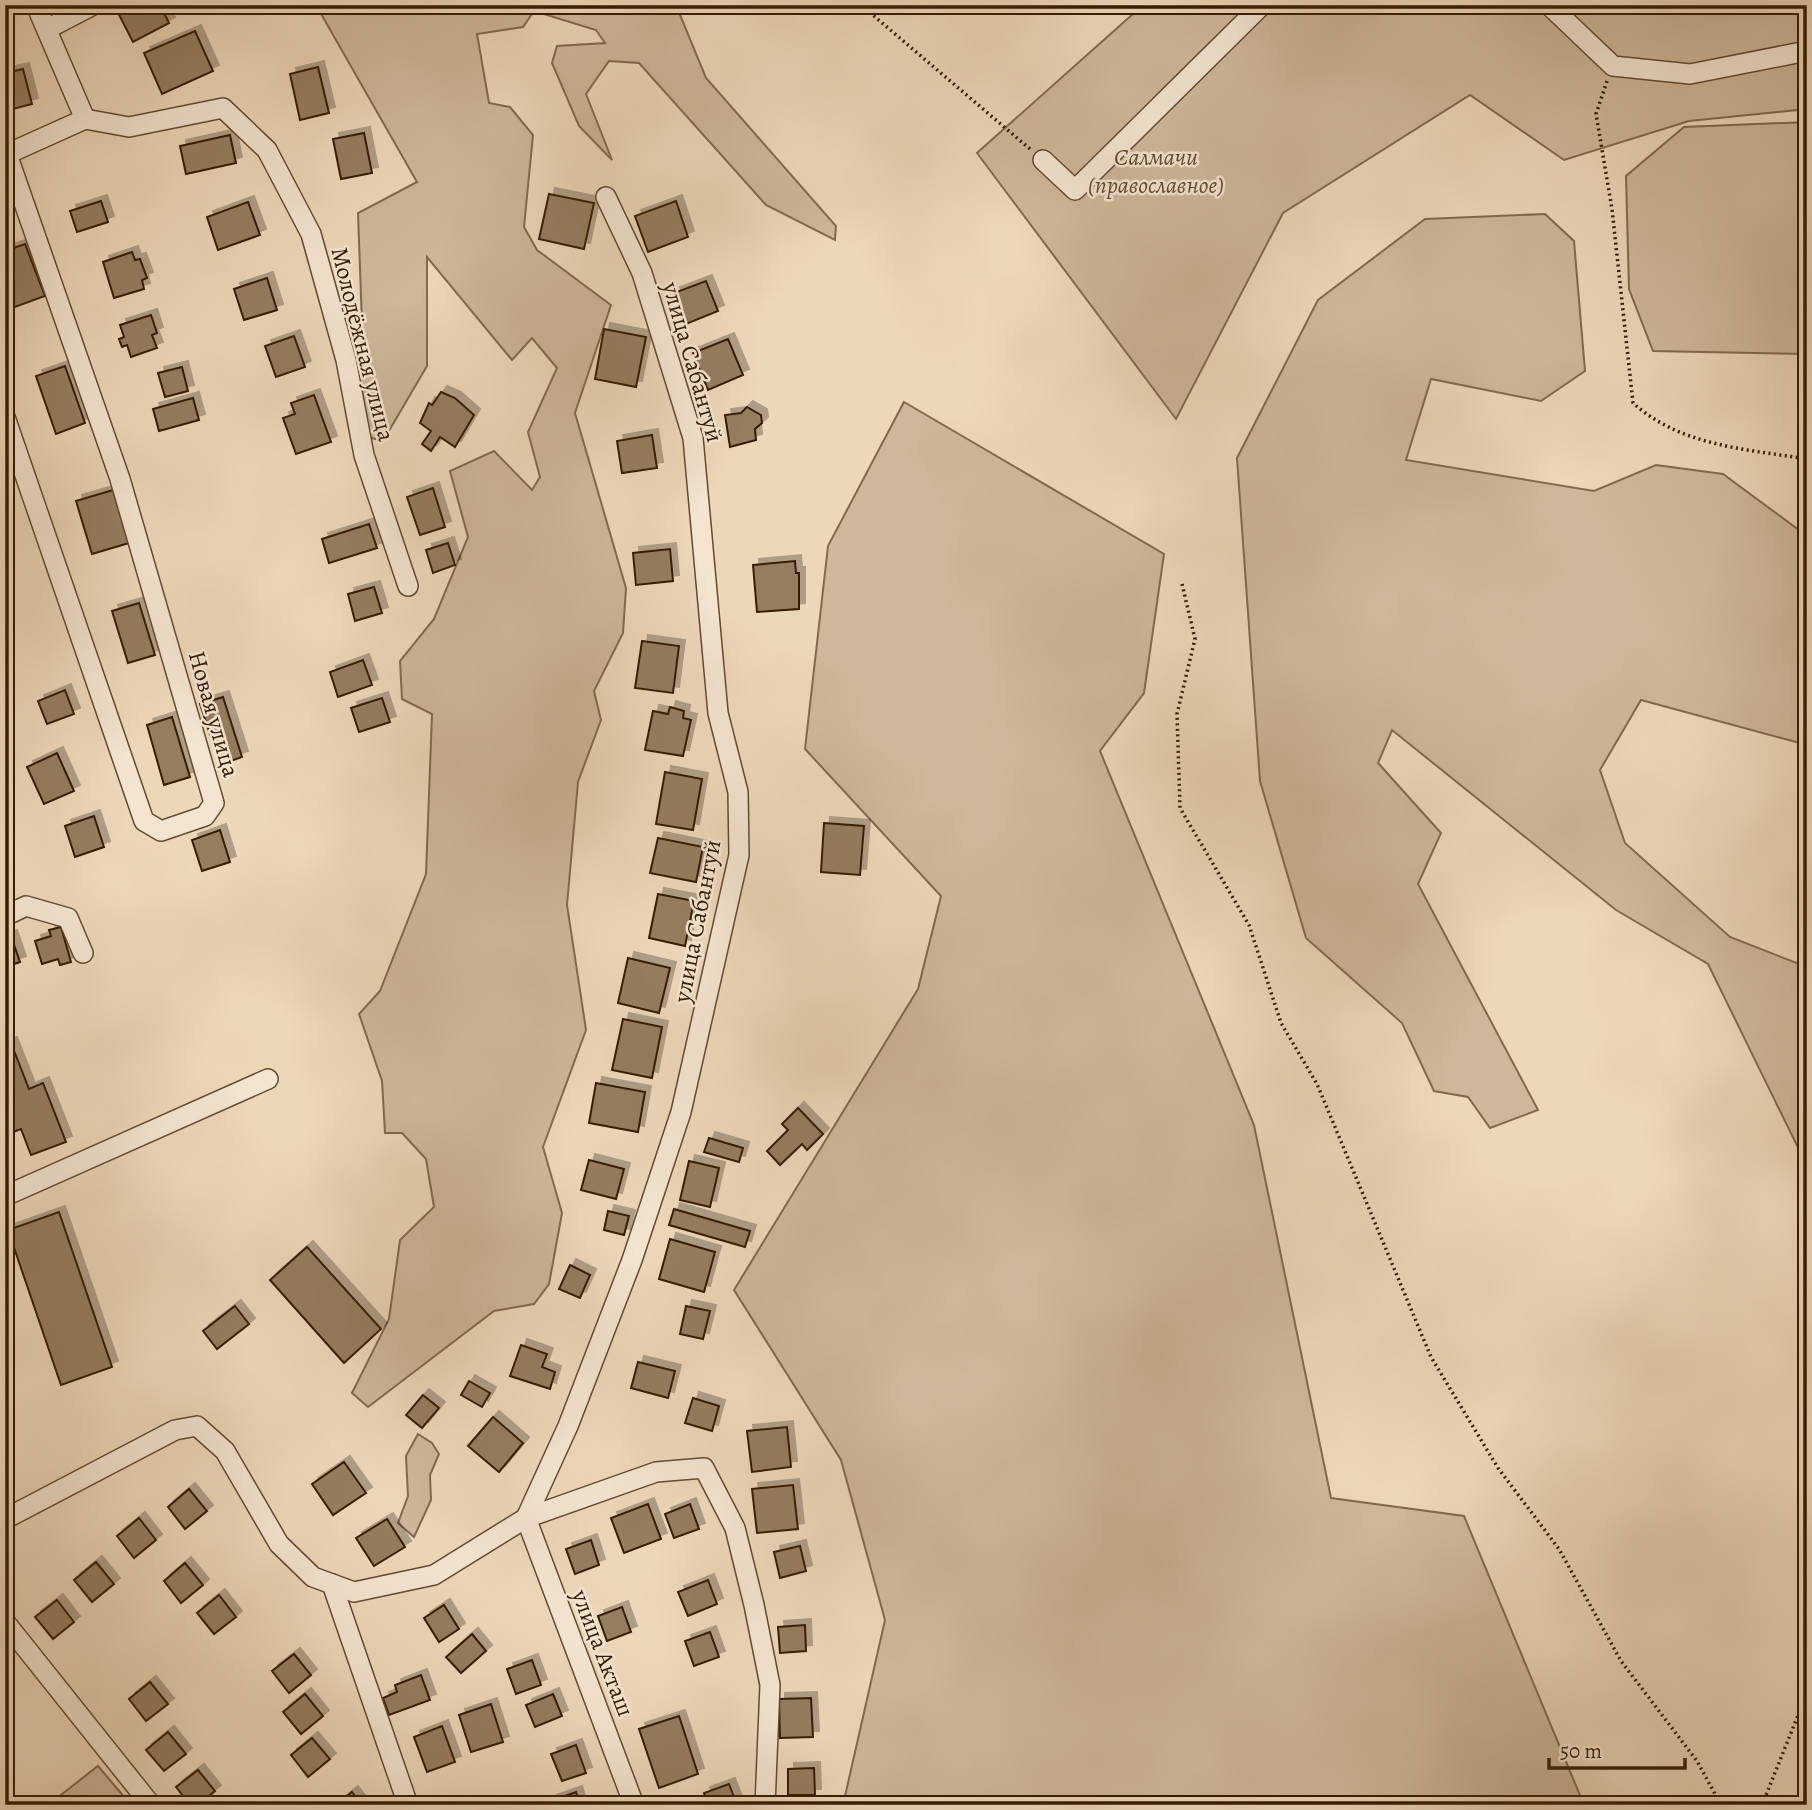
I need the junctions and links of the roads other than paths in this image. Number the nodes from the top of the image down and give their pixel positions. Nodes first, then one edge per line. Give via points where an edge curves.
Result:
1 (36, 5) edge
2 (93, 5) edge
3 (1262, 5) edge
4 (1549, 5) edge
5 (47, 29) junction
6 (1807, 51) edge
7 (85, 119) junction
8 (6, 154) edge
9 (1043, 160) road end
10 (606, 197) dead end
11 (5, 417) edge
12 (408, 586) dead end
13 (5, 916) edge
14 (83, 953) dead end
15 (268, 1079) dead end
16 (5, 1196) edge
17 (526, 1518) junction
18 (5, 1519) edge
19 (332, 1584) junction
20 (5, 1622) edge
21 (151, 1805) edge
22 (408, 1805) edge
23 (634, 1805) edge
24 (765, 1805) edge

1 - 5 street
2 - 5 street
3 - 9 street via 1075,190
4 - 6 street via 1613,66 1690,74
5 - 7 street
7 - 8 street
7 - 12 street, Молодёжная улица via 129,127 223,108 267,150 311,234 346,360 364,455
8 - 11 street, Новая улица via 120,479 214,803 205,816 161,831 144,821
10 - 17 street, улица Сабантуй via 642,273 693,438 718,713 738,792 739,855 681,1112 632,1260 568,1426
13 - 14 street via 26,906 68,918
15 - 16 street
17 - 19 street via 433,1575 355,1592
17 - 23 street, улица Акташ
17 - 24 street via 656,1472 704,1468 735,1528 770,1685
18 - 19 street via 175,1430 197,1426 225,1451 279,1544 313,1577
19 - 22 street
20 - 21 street

